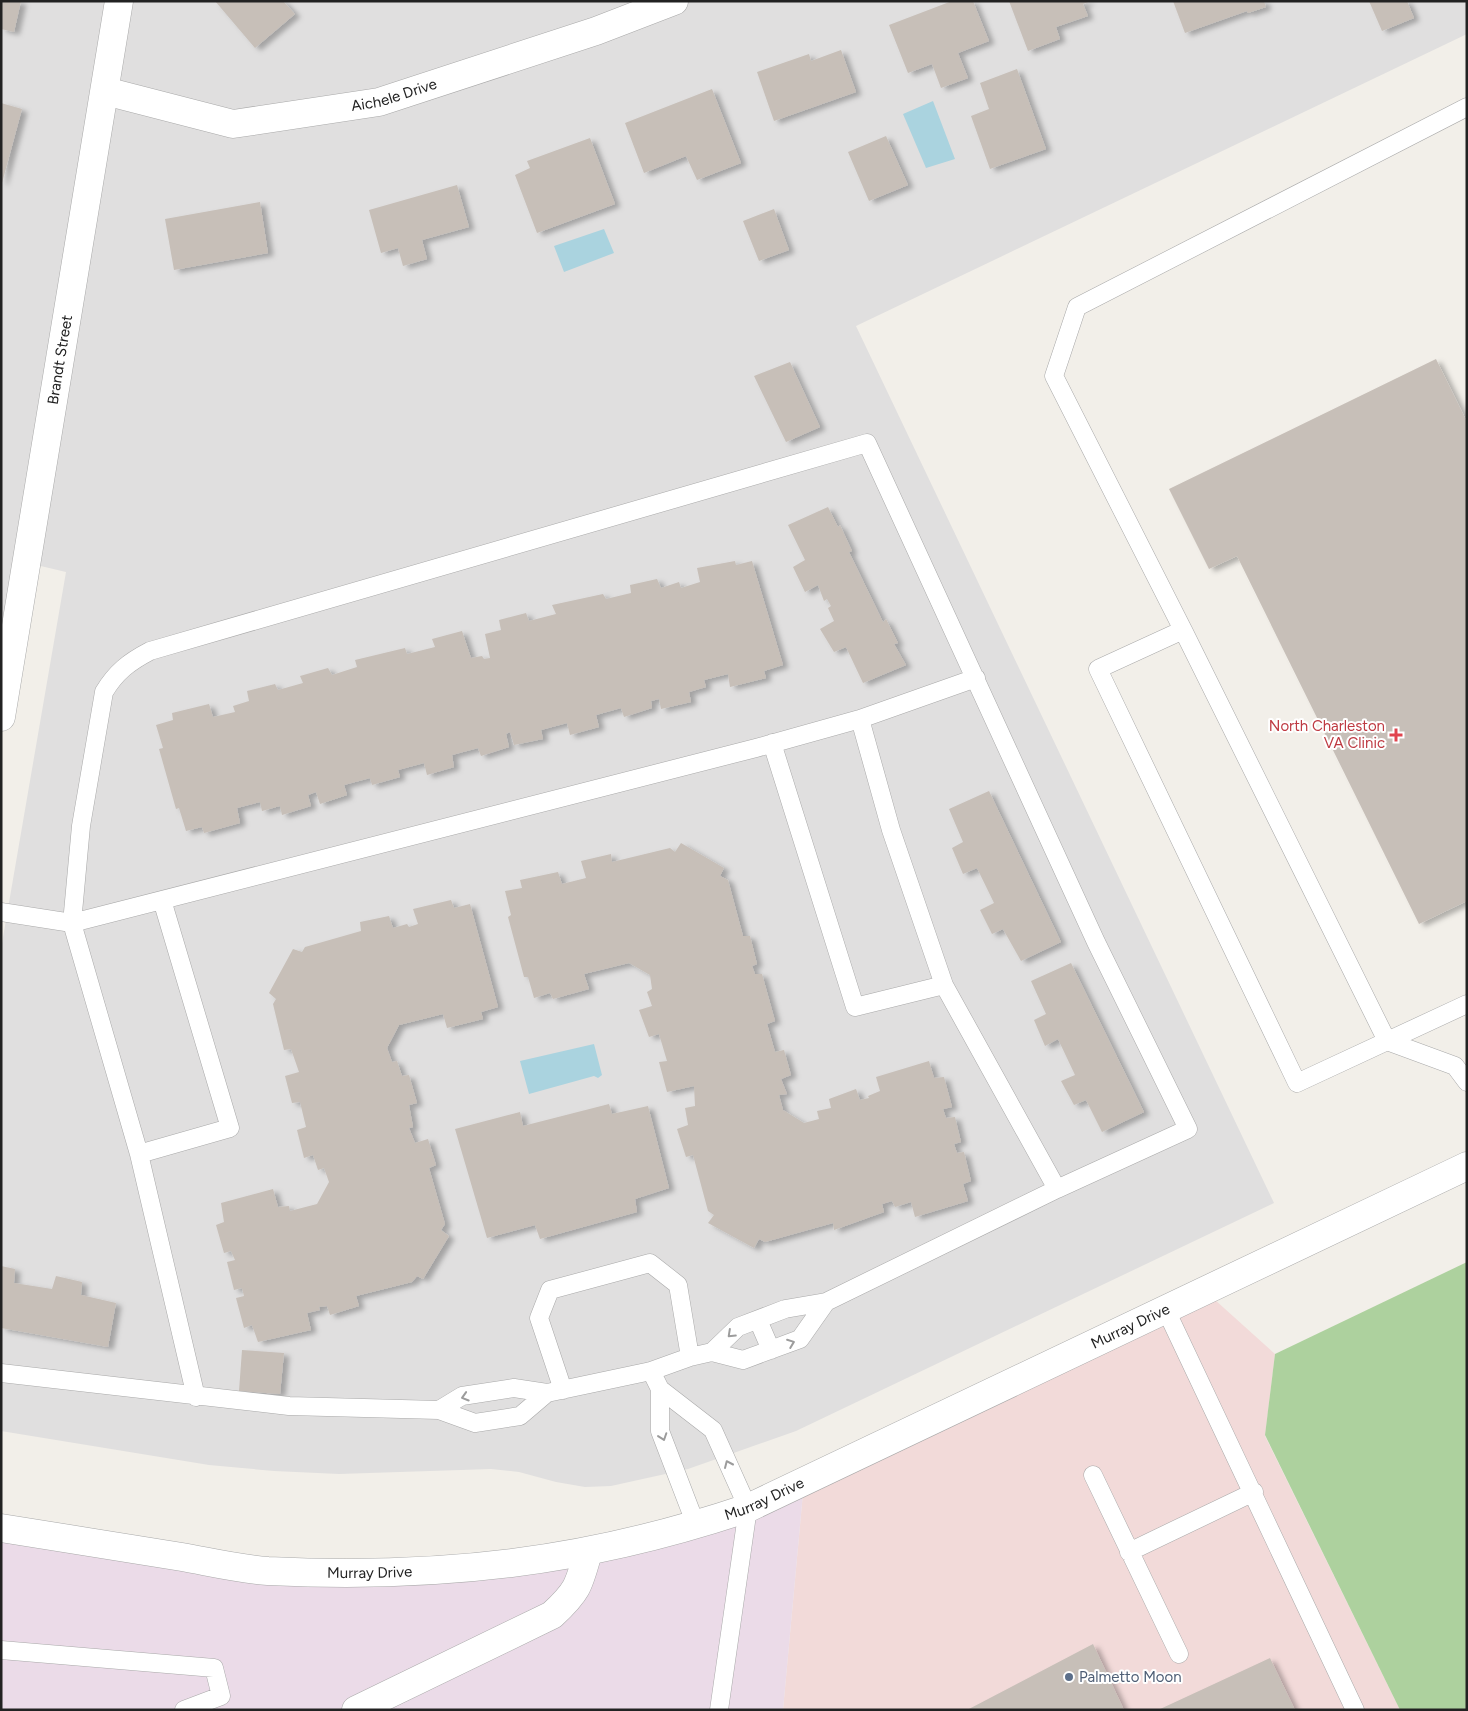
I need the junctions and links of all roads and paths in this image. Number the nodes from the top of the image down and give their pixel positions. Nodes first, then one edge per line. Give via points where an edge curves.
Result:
1 (119, 1) edge
2 (674, 1) edge
3 (105, 91) junction
4 (1467, 107) edge
5 (1183, 630) junction
6 (976, 678) junction
7 (1, 717) edge
8 (860, 719) junction
9 (772, 743) junction
10 (162, 900) junction
11 (1, 912) edge
12 (72, 923) junction
13 (944, 985) junction
14 (1467, 1004) edge
15 (1387, 1041) junction
16 (1467, 1082) edge
17 (139, 1154) junction
18 (1467, 1166) edge
19 (1057, 1189) junction
20 (826, 1302) junction
21 (1165, 1308) junction
22 (758, 1320) junction
23 (772, 1350) junction
24 (712, 1352) junction
25 (690, 1357) junction
26 (651, 1372) junction
27 (1, 1373) edge
28 (660, 1389) junction
29 (493, 1391) junction
30 (555, 1391) junction
31 (196, 1397) junction
32 (440, 1410) junction
33 (499, 1419) junction
34 (1093, 1475) dead end
35 (1254, 1492) junction
36 (748, 1508) junction
37 (696, 1525) junction
38 (1, 1528) edge
39 (588, 1552) junction
40 (1129, 1552) junction
41 (1, 1650) edge
42 (1179, 1654) dead end
43 (184, 1710) edge
44 (356, 1710) edge
45 (719, 1710) edge
46 (1355, 1710) edge

1 - 3 street, Brandt Street
2 - 3 street, Aichele Drive via 596,31 379,102 233,124
3 - 7 street, Brandt Street
4 - 5 lane via 1077,307 1054,376
5 - 15 lane
5 - 15 lane via 1098,669 1296,1083
6 - 8 lane
6 - 12 lane via 867,443 150,650 125,664 104,692 81,826
6 - 19 lane via 1096,942 1188,1129
8 - 9 lane
8 - 13 lane via 891,830
9 - 10 lane
9 - 13 lane via 855,1007
10 - 12 lane
10 - 17 lane via 230,1128
11 - 12 lane
12 - 17 lane
13 - 19 lane
14 - 15 lane
15 - 16 lane via 1455,1066
17 - 31 lane
18 - 21 street, Murray Drive
19 - 20 lane
20 - 22 lane via 785,1309
23 -> 20 lane via 800,1339
21 - 35 lane
21 - 36 street, Murray Drive
22 - 23 lane
22 -> 24 lane via 738,1328
23 - 24 lane via 743,1360
24 - 25 lane
25 - 26 lane
25 - 30 lane via 678,1285 650,1264 641,1266 550,1290 539,1318
26 - 28 lane
26 - 30 lane
27 - 31 lane
36 -> 28 lane via 713,1430
28 -> 37 lane via 660,1431
29 - 30 lane via 514,1388
29 -> 32 lane via 462,1396
29 - 33 lane
30 - 33 lane via 520,1416
31 - 32 lane via 288,1406
32 - 33 lane via 475,1423
34 - 40 lane
35 - 40 lane
35 - 46 lane
36 - 37 street, Murray Drive
36 - 45 lane
37 - 39 street, Murray Drive
38 - 39 street, Murray Drive via 266,1570 422,1572 505,1565
39 - 44 street via 579,1586 552,1615
40 - 42 lane
41 - 43 lane via 214,1668 222,1696

